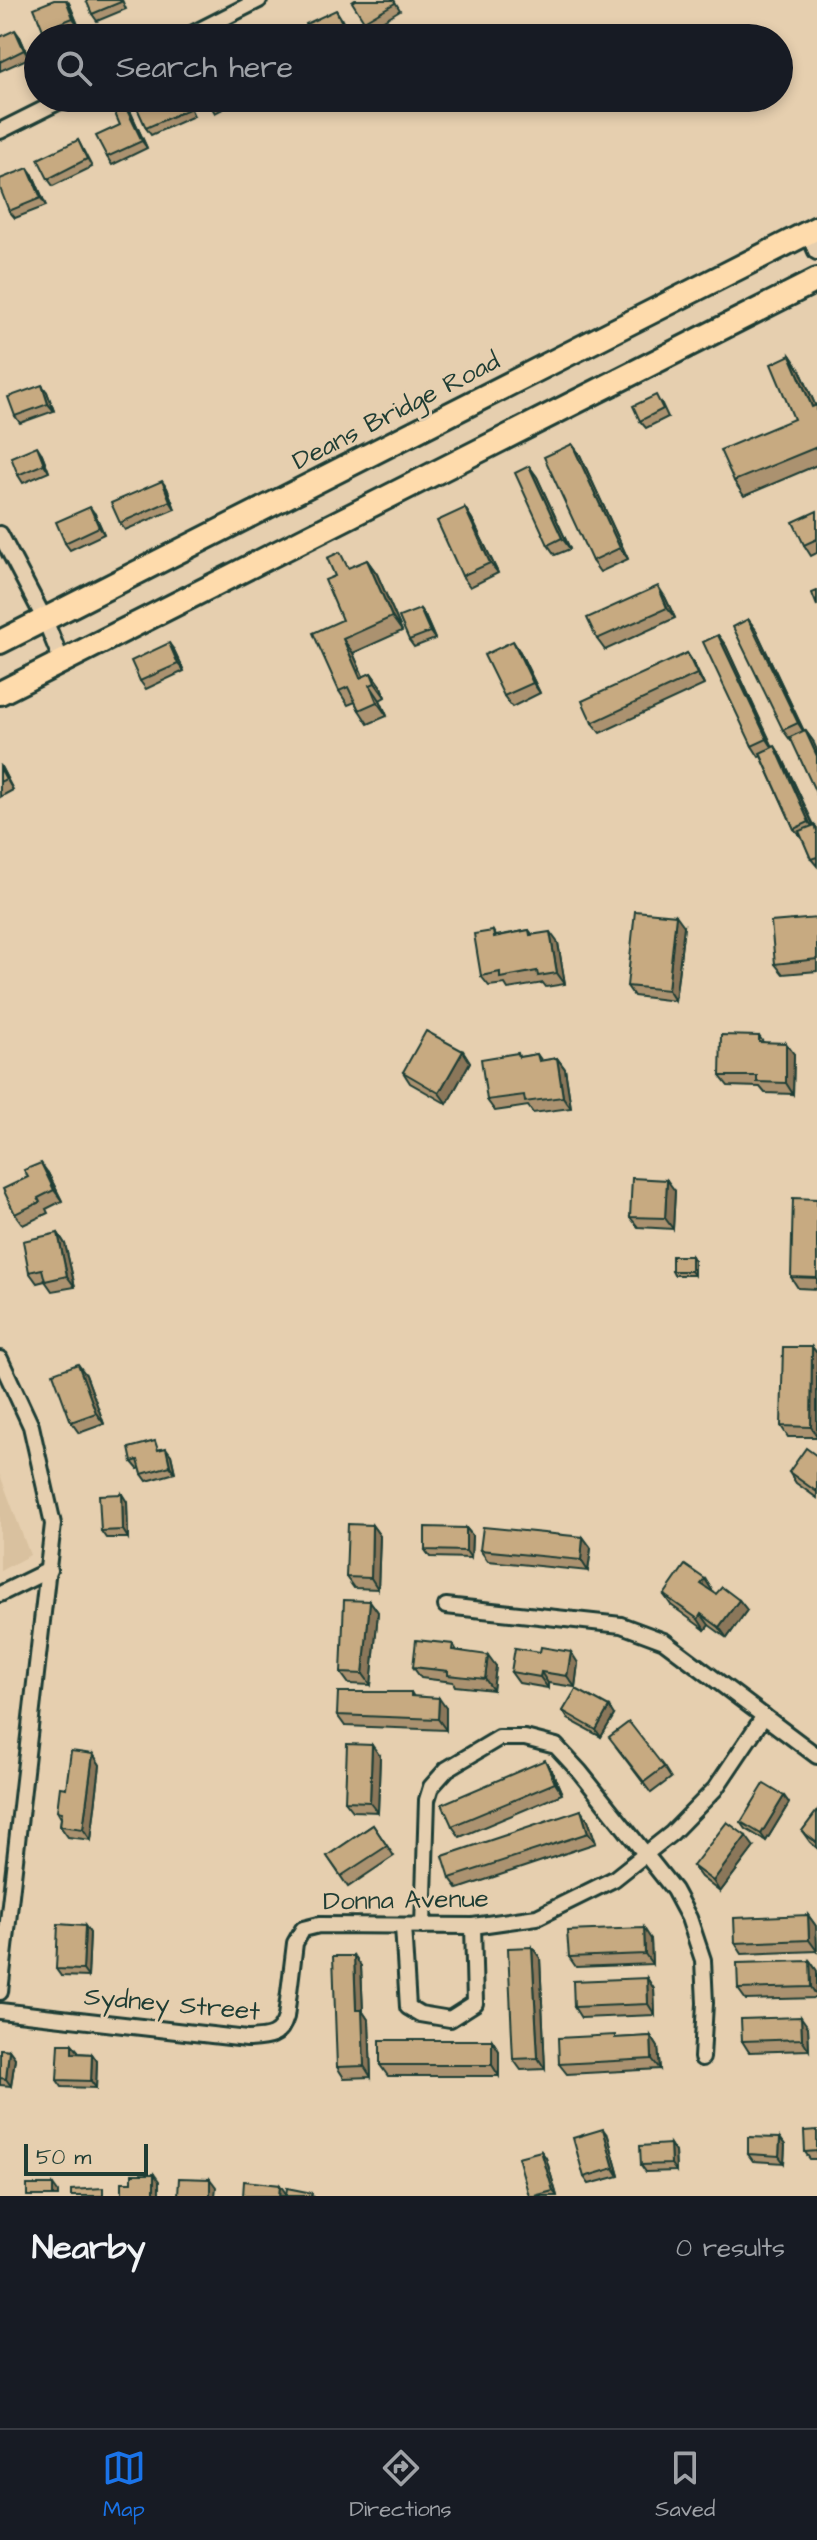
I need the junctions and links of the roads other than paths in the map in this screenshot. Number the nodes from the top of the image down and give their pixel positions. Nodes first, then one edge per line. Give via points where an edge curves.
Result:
1 (259, 0) edge
2 (212, 24) edge
3 (38, 112) edge
4 (0, 131) edge
5 (814, 237) edge
6 (817, 280) edge
7 (0, 534) edge
8 (45, 620) junction
9 (0, 642) edge
10 (62, 662) junction
11 (0, 693) edge
12 (0, 1359) edge
13 (49, 1570) junction
14 (0, 1594) edge
15 (446, 1606) dead end
16 (764, 1716) junction
17 (817, 1756) edge
18 (644, 1855) junction
19 (403, 1926) junction
20 (423, 1926) junction
21 (473, 1926) junction
22 (303, 1929) joint
23 (0, 1992) edge
24 (0, 2011) edge
25 (702, 2058) dead end

1 - 2 street
3 - 4 street
5 - 8 highway, Deans Bridge Road
6 - 10 highway
7 - 8 street
8 - 9 highway, Deans Bridge Road
8 - 10 street
10 - 11 highway
12 - 13 street via 31,1426 53,1524
13 - 14 street
13 - 23 street
15 - 16 street via 621,1625 664,1641
16 - 17 street
16 - 18 street, Donna Avenue via 715,1789
18 - 20 street via 556,1746 499,1738 447,1769 431,1787
18 - 21 street, Donna Avenue via 614,1879 537,1917
18 - 25 street via 674,1890 703,1960
19 - 20 street, Donna Avenue
19 - 21 street via 408,2007 450,2019 475,2003
19 - 22 street, Donna Avenue
20 - 21 street, Donna Avenue
22 - 24 street, Sydney Street via 295,1943 283,2027 267,2038

